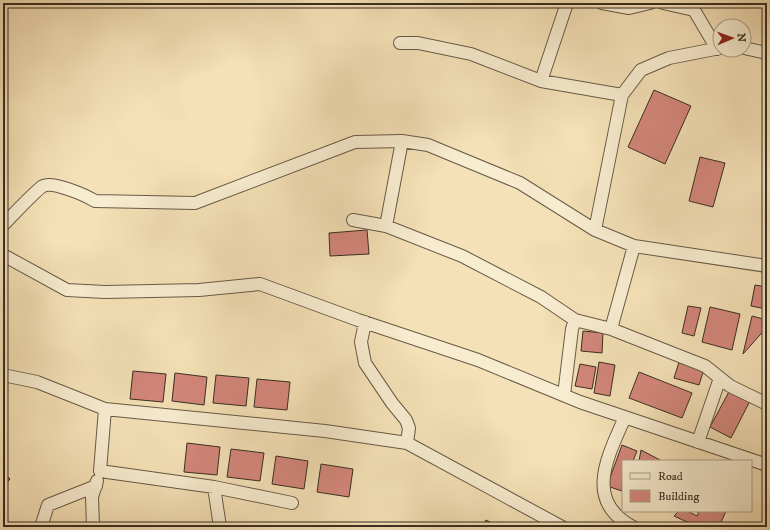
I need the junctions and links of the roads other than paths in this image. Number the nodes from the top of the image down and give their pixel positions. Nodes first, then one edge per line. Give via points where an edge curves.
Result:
1 (567, 3) edge
2 (602, 3) edge
3 (650, 3) edge
4 (663, 3) edge
5 (633, 5) edge
6 (712, 38) edge
7 (400, 43) dead end
8 (712, 50) edge
9 (752, 50) edge
10 (767, 53) edge
11 (541, 81) junction
12 (622, 95) junction
13 (402, 141) junction
14 (353, 220) dead end
15 (3, 225) edge
16 (386, 226) junction
17 (595, 230) junction
18 (634, 246) junction
19 (3, 255) edge
20 (767, 266) edge
21 (575, 320) junction
22 (365, 322) junction
23 (610, 329) junction
24 (3, 375) edge
25 (720, 378) junction
26 (564, 395) junction
27 (767, 404) edge
28 (105, 409) junction
29 (625, 417) junction
30 (406, 442) junction
31 (698, 442) junction
32 (767, 465) edge
33 (100, 471) junction
34 (96, 486) junction
35 (214, 488) junction
36 (292, 503) dead end
37 (41, 527) edge
38 (93, 527) edge
39 (220, 527) edge
40 (562, 527) edge
41 (633, 527) edge

1 - 11 street
2 - 5 street
3 - 5 street
4 - 6 street via 694,10
7 - 11 street via 418,43 471,54
8 - 12 street via 669,58 641,70
9 - 10 street
11 - 12 street
12 - 17 street
13 - 15 street via 355,142 195,203 95,201 53,185 43,186
13 - 16 street
13 - 17 street via 428,145 520,183
14 - 16 street
16 - 21 street via 462,256 541,297
17 - 18 street
18 - 20 street
18 - 23 street
19 - 22 street via 66,290 199,290 260,284
21 - 23 street
21 - 26 street
22 - 26 street via 478,360
22 - 30 street via 360,342 365,363 406,420 409,428
23 - 25 street via 705,366
24 - 28 street via 37,382
25 - 27 street via 730,386
25 - 31 street
26 - 29 street
28 - 30 street via 325,431
28 - 33 street
29 - 31 street
29 - 41 street via 605,465 604,495 620,520
30 - 40 street
31 - 32 street
33 - 34 street
33 - 35 street
34 - 37 street via 48,505
34 - 38 street via 92,497
35 - 36 street
35 - 39 street

